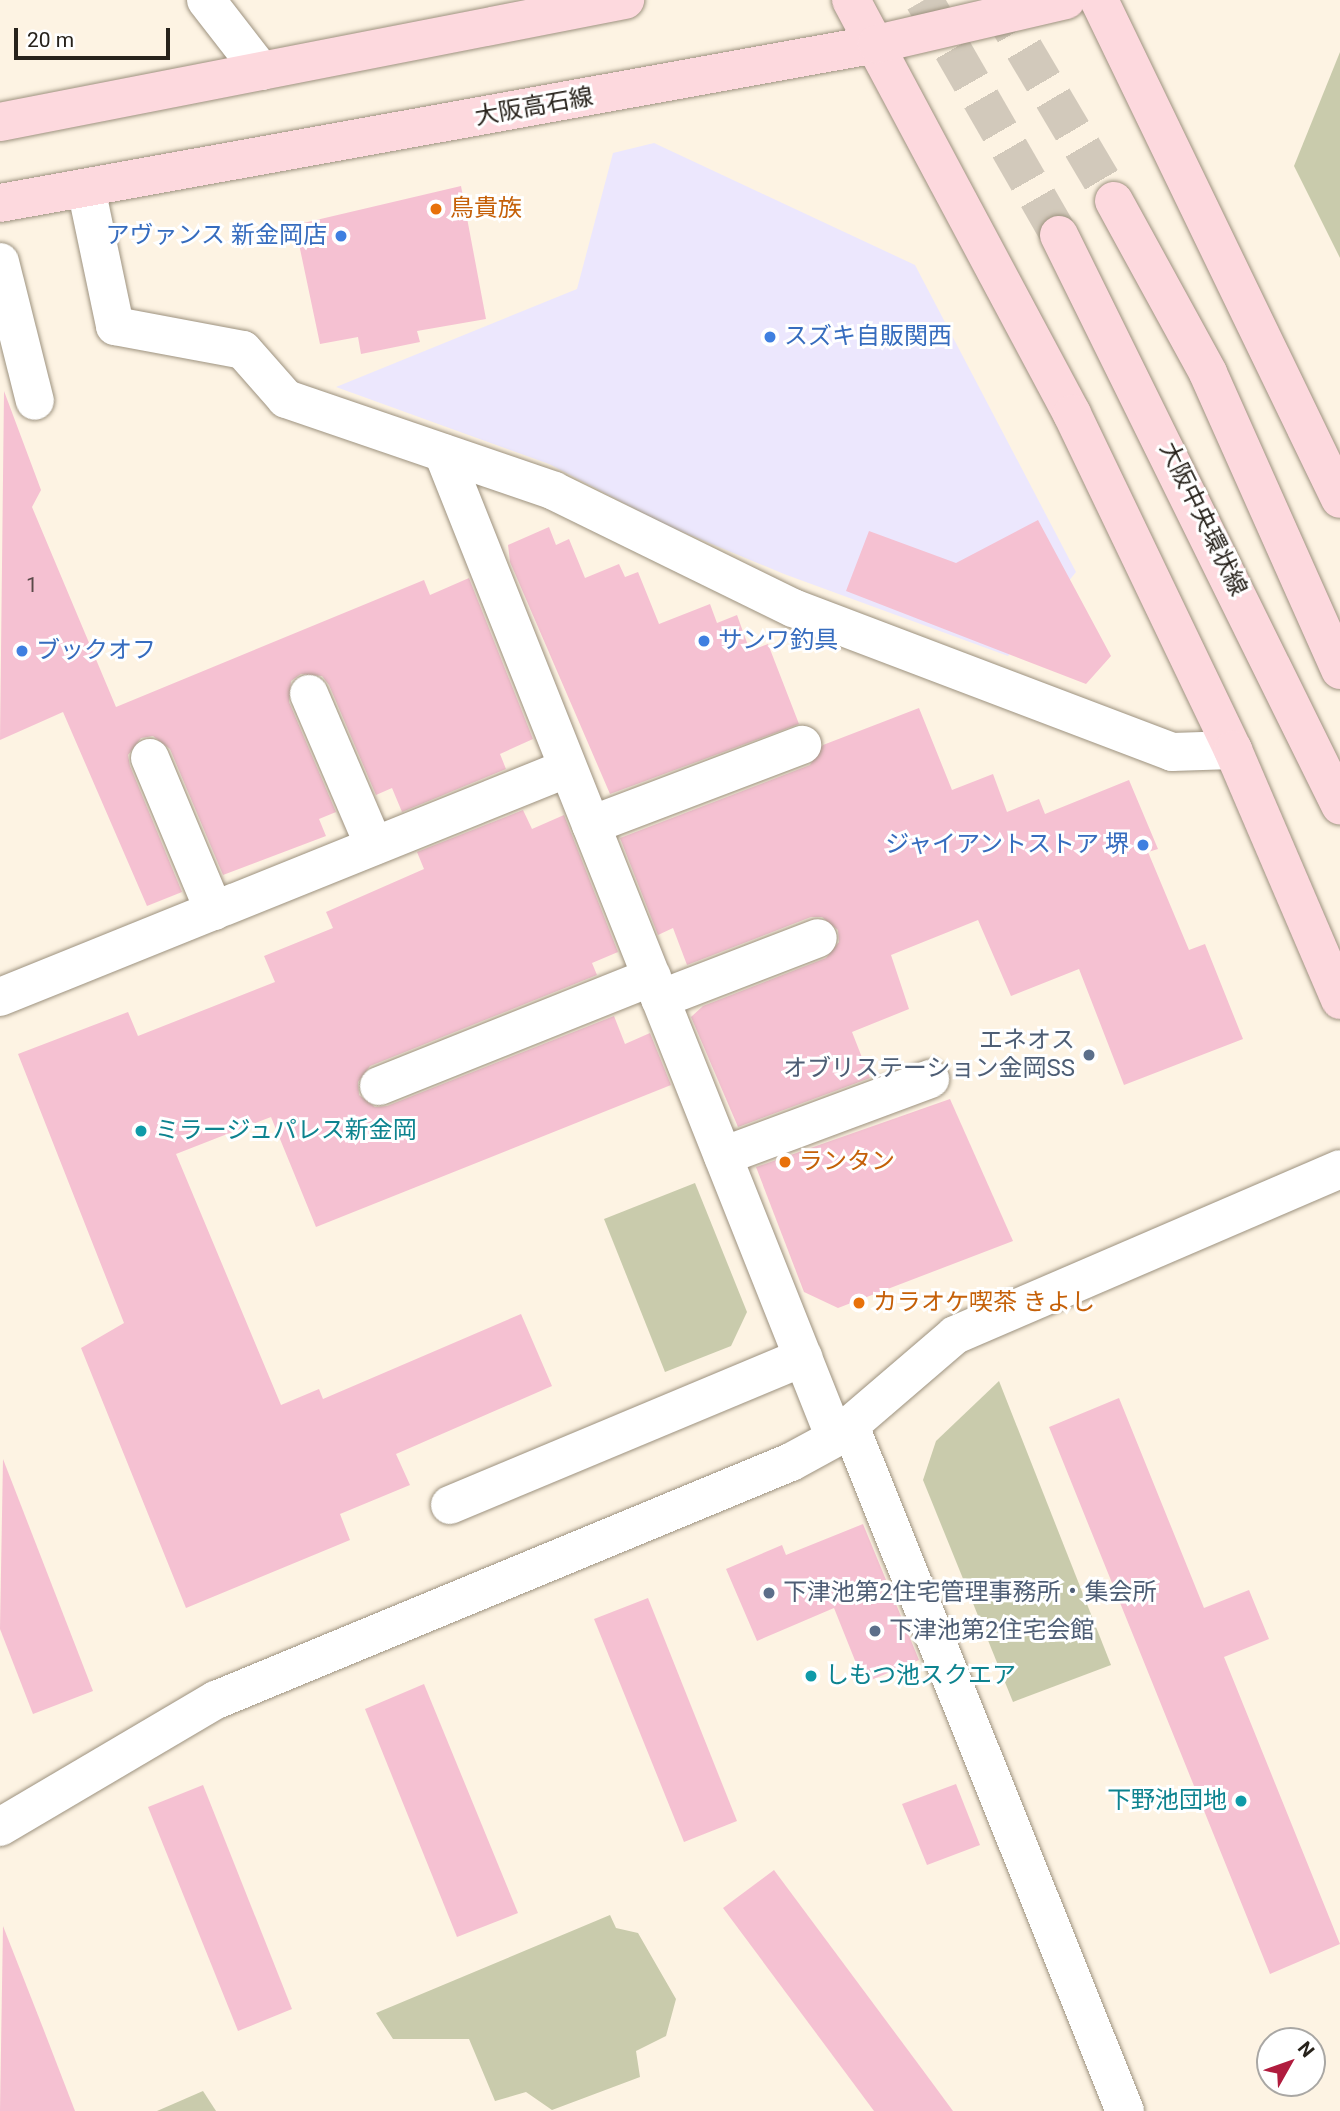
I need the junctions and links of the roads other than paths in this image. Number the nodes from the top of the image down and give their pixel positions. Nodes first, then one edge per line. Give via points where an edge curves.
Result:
1 (206, 0) edge
2 (625, 0) edge
3 (852, 0) edge
4 (1066, 0) edge
5 (1099, 0) edge
6 (877, 44) junction
7 (261, 71) junction
8 (0, 122) edge
9 (86, 188) junction
10 (1114, 201) tunnel mouth
11 (0, 203) edge
12 (1059, 235) tunnel mouth
13 (0, 262) edge
14 (35, 401) dead end
15 (443, 453) junction
16 (1340, 499) edge
17 (1340, 670) edge
18 (309, 694) dead end
19 (802, 745) dead end
20 (1233, 750) junction
21 (150, 758) dead end
22 (568, 768) junction
23 (1340, 805) edge
24 (591, 825) junction
25 (374, 846) junction
26 (215, 911) junction
27 (818, 938) dead end
28 (656, 988) junction
29 (0, 997) edge
30 (1340, 1000) edge
31 (930, 1079) dead end
32 (379, 1086) dead end
33 (723, 1156) junction
34 (1340, 1169) edge
35 (803, 1357) junction
36 (843, 1432) junction
37 (450, 1505) dead end
38 (0, 1826) edge
39 (1125, 2111) edge

1 - 7 street
2 - 7 main road
3 - 6 main road
4 - 6 main road, 大阪高石線
5 - 16 main road
6 - 9 main road, 大阪高石線
6 - 20 main road via 1072,414
7 - 8 main road
9 - 11 main road, 大阪高石線
9 - 15 street via 115,326 243,350 286,399
10 - 17 main road via 1208,373
12 - 23 main road, 大阪中央環状線
13 - 14 street
15 - 20 street via 554,491 793,608 1171,752
15 - 22 street
18 - 25 street
19 - 24 street
20 - 30 main road
21 - 26 street
22 - 24 street
22 - 25 street
24 - 28 street
25 - 26 street
26 - 29 street
27 - 28 street
28 - 32 street
28 - 33 street
31 - 33 street
33 - 35 street
34 - 36 street via 955,1335
35 - 36 street
35 - 37 street
36 - 38 street via 216,1700
36 - 39 street

